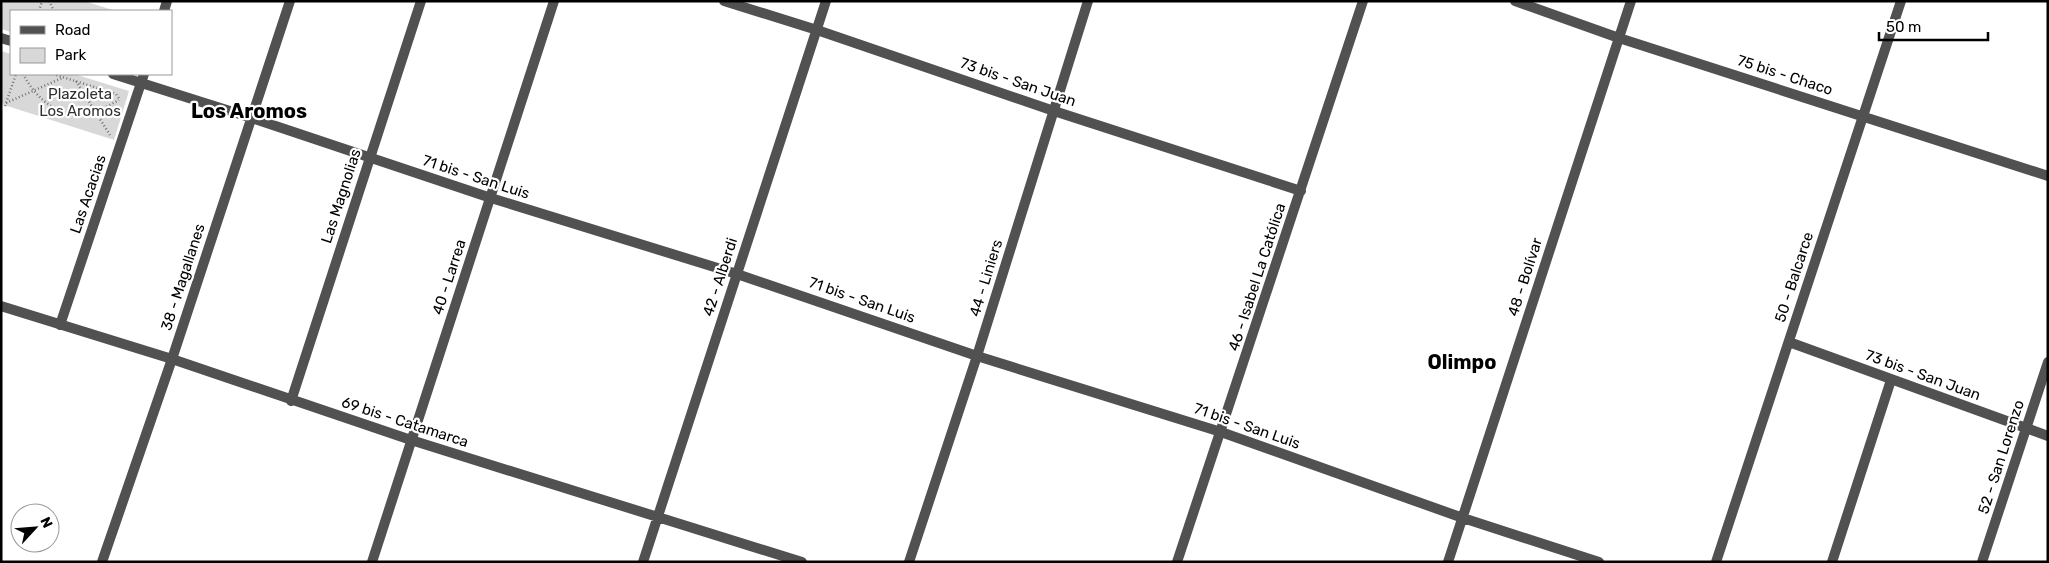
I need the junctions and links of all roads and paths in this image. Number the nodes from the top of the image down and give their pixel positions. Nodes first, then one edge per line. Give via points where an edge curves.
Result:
1 (290, 1) edge
2 (421, 1) edge
3 (554, 1) edge
4 (724, 1) edge
5 (826, 1) edge
6 (1088, 1) edge
7 (1364, 1) edge
8 (1515, 1) edge
9 (1631, 1) edge
10 (1901, 1) edge
11 (817, 30) junction
12 (1619, 38) junction
13 (16, 75) edge
14 (24, 75) edge
15 (57, 75) edge
16 (120, 75) edge
17 (64, 77) junction
18 (142, 78) edge
19 (76, 81) junction
20 (34, 90) junction
21 (95, 111) junction
22 (1054, 111) junction
23 (1864, 115) junction
24 (252, 118) junction
25 (113, 127) dead end
26 (369, 158) junction
27 (2048, 176) edge
28 (1301, 191) junction
29 (491, 198) junction
30 (737, 274) junction
31 (1, 306) edge
32 (60, 325) junction
33 (1789, 342) junction
34 (977, 356) junction
35 (172, 359) junction
36 (2048, 362) edge
37 (1891, 380) junction
38 (291, 400) junction
39 (2027, 428) junction
40 (1221, 432) junction
41 (2048, 436) edge
42 (411, 440) junction
43 (658, 516) junction
44 (1463, 518) junction
45 (102, 562) edge
46 (372, 562) edge
47 (643, 562) edge
48 (802, 562) edge
49 (909, 562) edge
50 (1177, 562) edge
51 (1448, 562) edge
52 (1599, 562) edge
53 (1716, 562) edge
54 (1832, 562) edge
55 (1982, 562) edge

1 - 24 street, 38 - Magallanes
2 - 26 street, Las Magnolias
3 - 29 street, 40 - Larrea
4 - 11 street, 73 bis - San Juan
5 - 11 street, 42 - Alberdi
6 - 22 street, 44 - Liniers
7 - 28 street, 46 - Isabel La Católica
8 - 12 street, 75 bis - Chaco
9 - 12 street, 48 - Bolívar
10 - 23 street, 50 - Balcarce
11 - 22 street, 73 bis - San Juan
11 - 30 street, 42 - Alberdi
12 - 23 street, 75 bis - Chaco
12 - 44 street, 48 - Bolívar
13 - 20 path via 6,104
14 - 20 path
15 - 17 path
16 - 18 street, 71 bis - San Luis
17 - 19 path
17 - 20 path
18 - 24 street, 71 bis - San Luis
18 - 32 street, Las Acacias
19 - 21 path
19 - 21 path via 116,94 120,101
20 - 21 path via 64,112 81,115
21 - 25 path via 110,136
22 - 28 street, 73 bis - San Juan
22 - 34 street, 44 - Liniers
23 - 27 street, 75 bis - Chaco
23 - 33 street, 50 - Balcarce
24 - 26 street, 71 bis - San Luis
24 - 35 street, 38 - Magallanes
26 - 29 street, 71 bis - San Luis
26 - 38 street, Las Magnolias
28 - 40 street, 46 - Isabel La Católica
29 - 30 street, 71 bis - San Luis
29 - 42 street, 40 - Larrea
30 - 34 street, 71 bis - San Luis
30 - 43 street, 42 - Alberdi
31 - 32 street, 69 bis - Catamarca
32 - 35 street, 69 bis - Catamarca
33 - 37 street, 73 bis - San Juan
33 - 53 street, 50 - Balcarce
34 - 40 street, 71 bis - San Luis
34 - 49 street, 44 - Liniers
35 - 38 street, 69 bis - Catamarca
35 - 45 street, 38 - Magallanes
36 - 39 street, 52 - San Lorenzo
37 - 39 street, 73 bis - San Juan
37 - 54 street
38 - 42 street, 69 bis - Catamarca
39 - 41 street, 73 bis - San Juan
39 - 55 street, 52 - San Lorenzo
40 - 44 street, 71 bis - San Luis
40 - 50 street, 46 - Isabel La Católica
42 - 43 street, 69 bis - Catamarca
42 - 46 street, 40 - Larrea
43 - 47 street, 42 - Alberdi
43 - 48 street, 69 bis - Catamarca
44 - 51 street, 48 - Bolívar
44 - 52 street, 71 bis - San Luis

